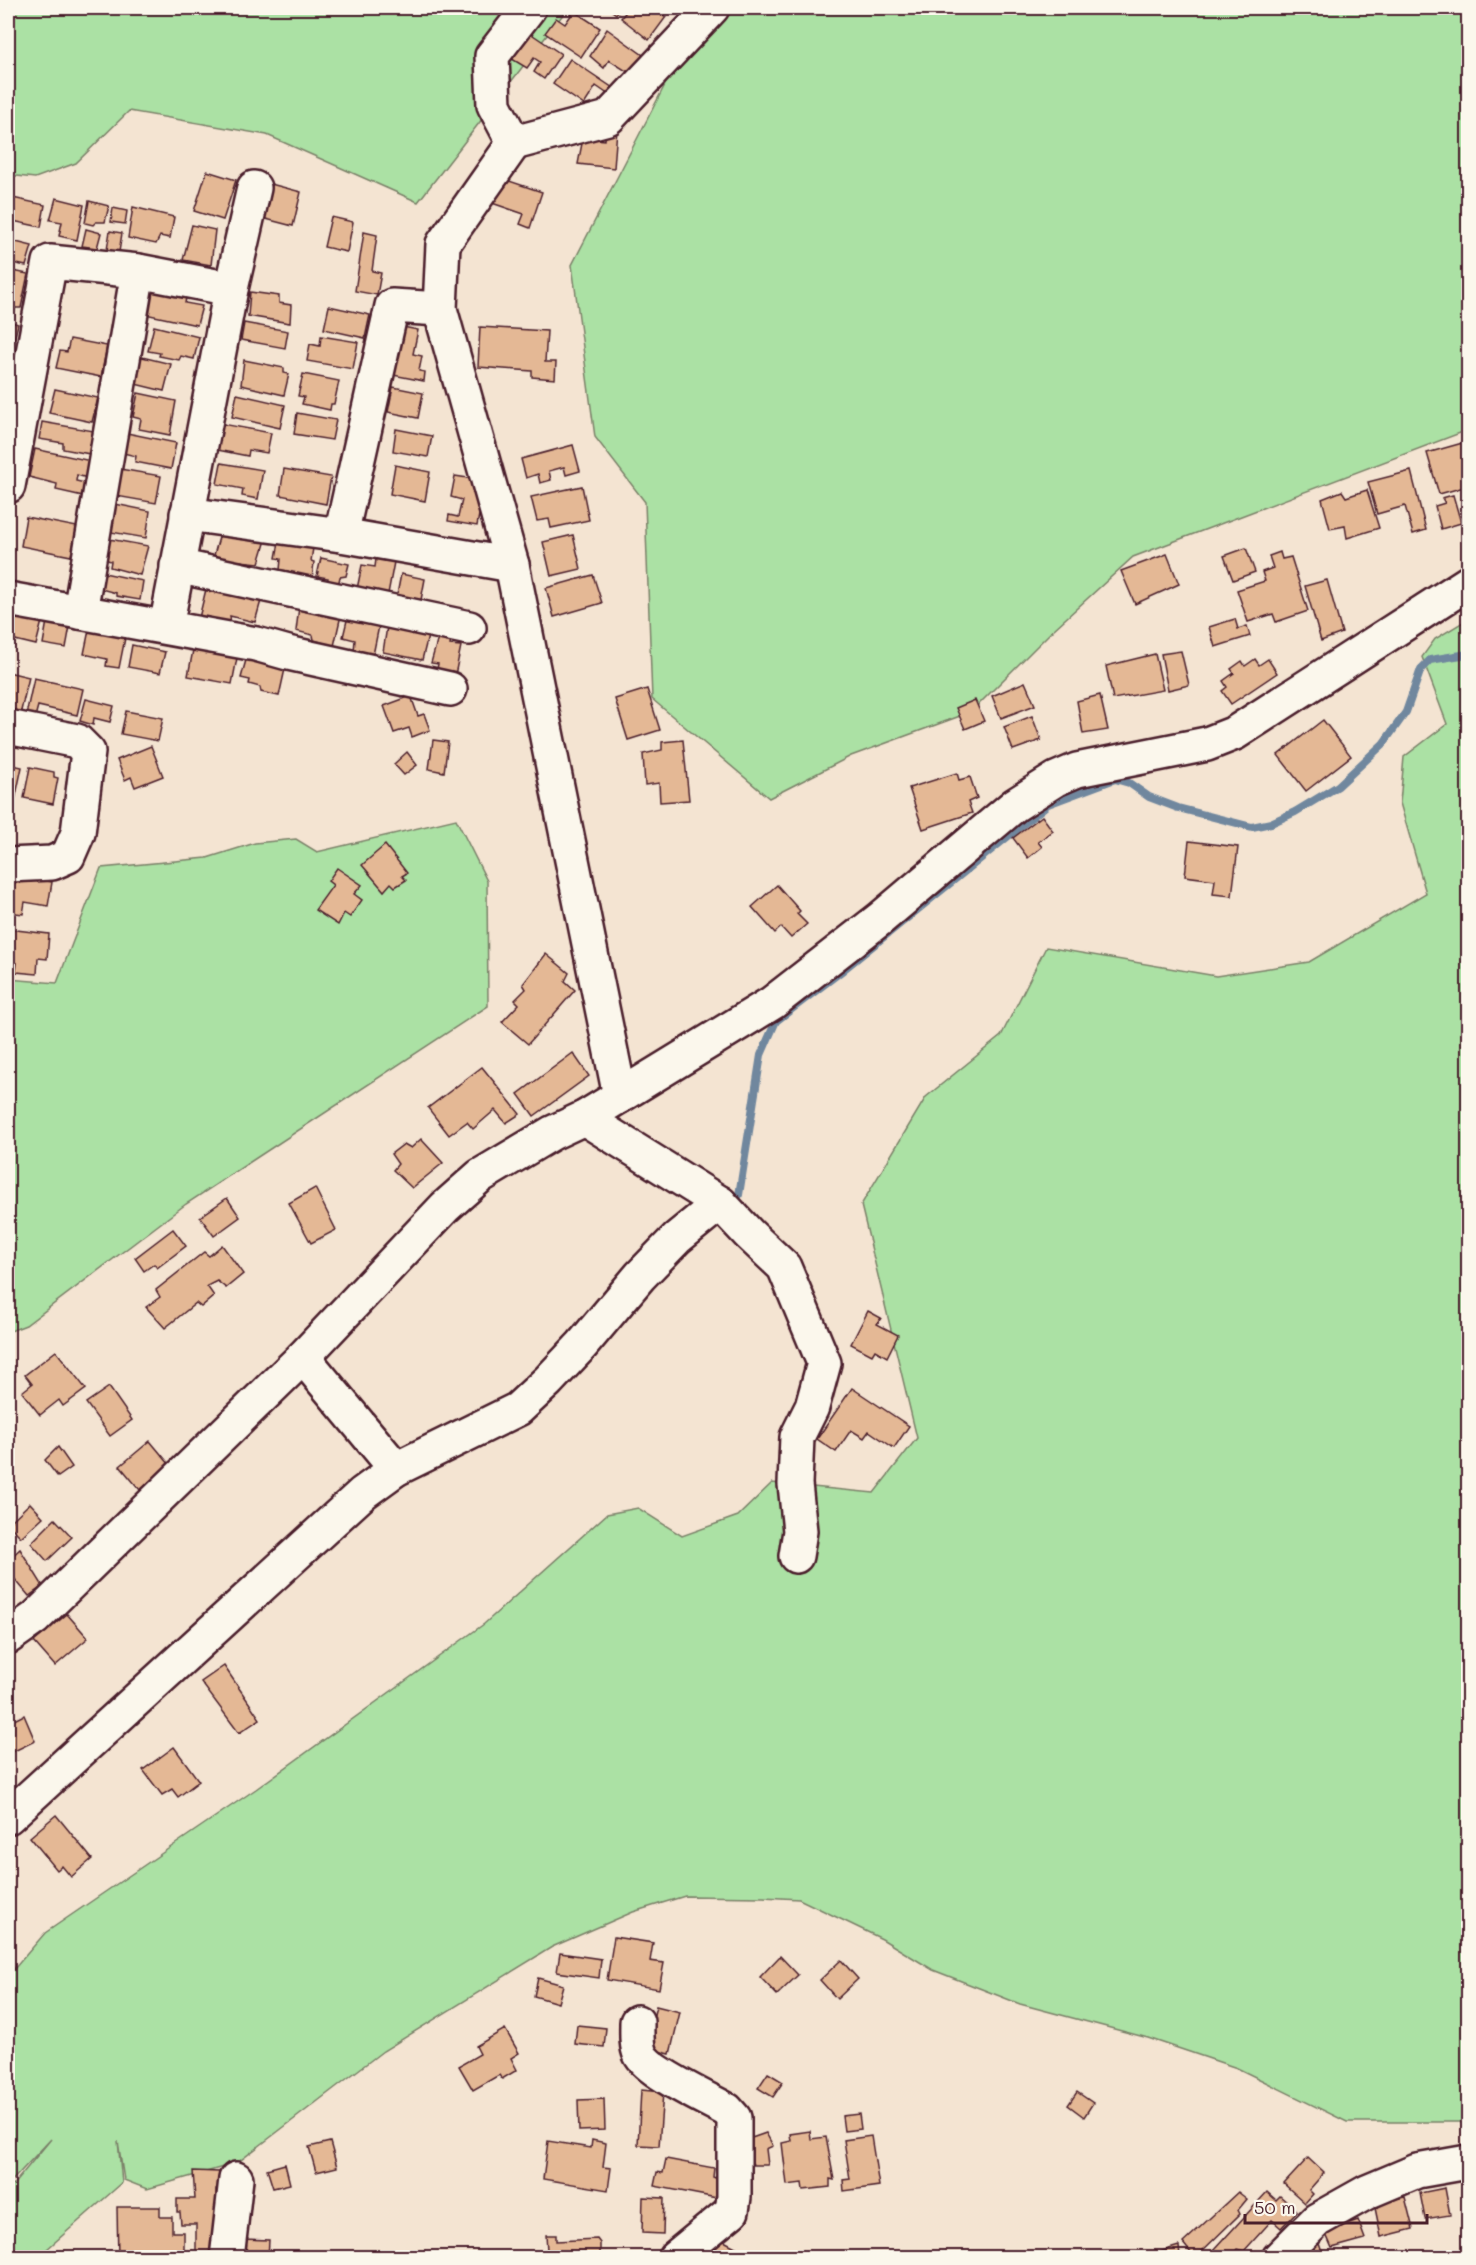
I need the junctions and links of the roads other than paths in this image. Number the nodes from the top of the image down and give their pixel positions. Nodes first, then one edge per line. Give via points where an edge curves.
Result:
1 (529, 8) edge
2 (712, 8) edge
3 (514, 143) junction
4 (254, 188) dead end
5 (138, 271) junction
6 (231, 289) junction
7 (440, 309) junction
8 (8, 486) edge
9 (187, 514) junction
10 (341, 535) junction
11 (512, 565) junction
12 (177, 566) junction
13 (1468, 583) edge
14 (8, 599) edge
15 (80, 612) junction
16 (166, 627) junction
17 (469, 628) dead end
18 (450, 689) dead end
19 (8, 728) edge
20 (8, 865) edge
21 (620, 1096) junction
22 (584, 1118) junction
23 (720, 1203) junction
24 (303, 1357) junction
25 (396, 1469) junction
26 (796, 1556) dead end
27 (8, 1637) edge
28 (8, 1817) edge
29 (637, 2022) dead end
30 (1468, 2162) edge
31 (236, 2179) dead end
32 (227, 2258) edge
33 (675, 2258) edge
34 (1279, 2258) edge

1 - 3 street via 492,56 494,105
2 - 3 street via 608,118
3 - 7 street via 443,244
4 - 6 street
5 - 6 street
5 - 8 street via 51,262
5 - 15 street
6 - 9 street
7 - 10 street via 392,306
7 - 11 street
9 - 10 street
9 - 12 street
10 - 11 street
11 - 21 street
12 - 16 street
12 - 17 street
13 - 21 street via 1235,733 1207,744 1077,770 1056,779 1014,805 772,1004
14 - 15 street
15 - 16 street
16 - 18 street
19 - 20 street via 77,741 88,752 78,833 68,856 52,863
21 - 22 street
22 - 23 street
22 - 24 street via 480,1176 419,1233
23 - 25 street via 677,1238 582,1345 518,1409
23 - 26 street via 784,1267 824,1363 812,1407 797,1437 795,1484 800,1531
24 - 25 street
24 - 27 street via 43,1610
25 - 28 street via 363,1493
29 - 33 street via 640,2055 651,2067 727,2110 734,2118 732,2211
30 - 34 street via 1417,2171 1367,2192 1317,2220
31 - 32 street

